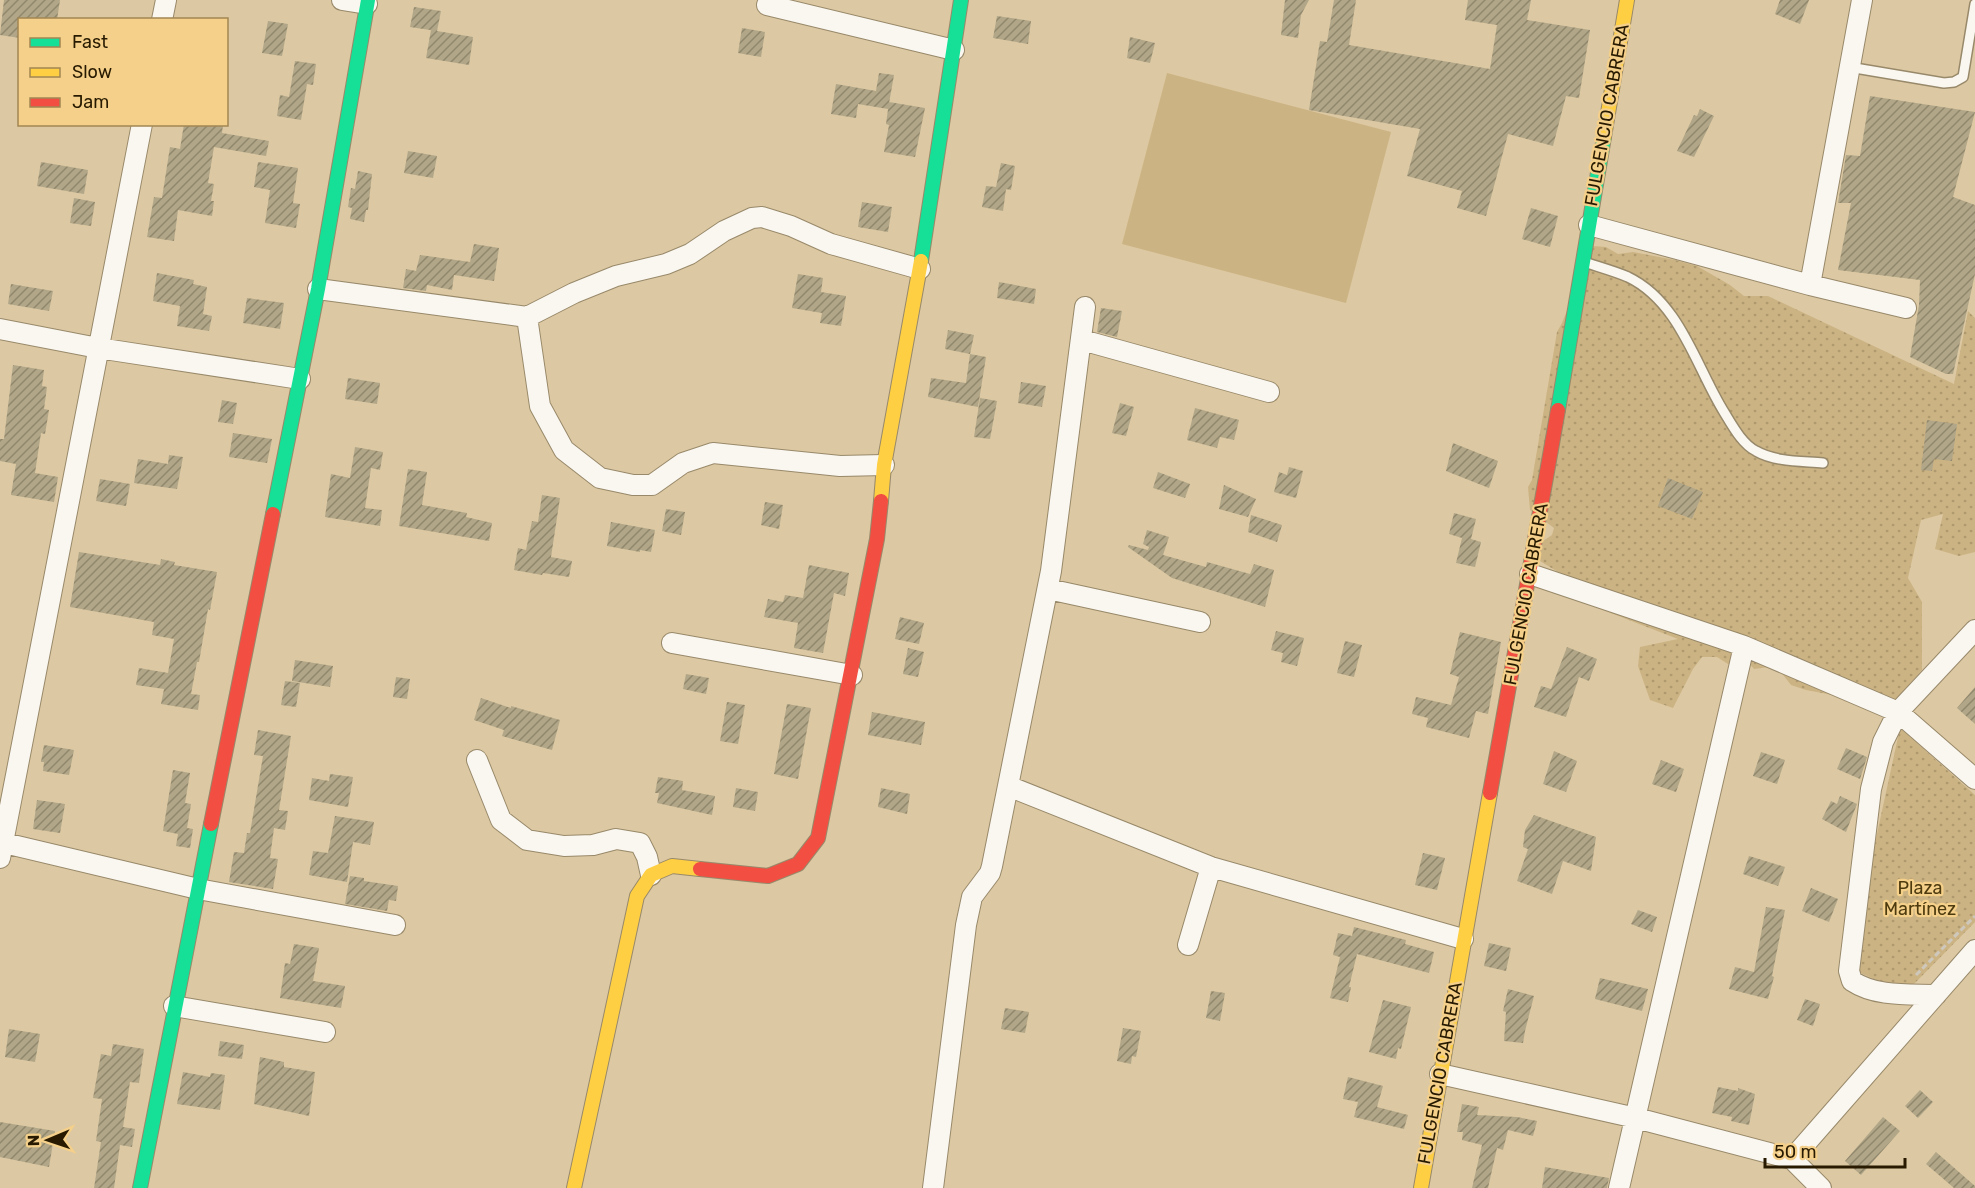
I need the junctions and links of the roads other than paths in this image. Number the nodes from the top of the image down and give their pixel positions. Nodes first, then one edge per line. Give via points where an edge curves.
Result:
1 (166, 0) edge
2 (342, 0) edge
3 (961, 0) edge
4 (1627, 0) edge
5 (1862, 0) edge
6 (367, 2) edge
7 (1975, 4) edge
8 (767, 6) dead end
9 (162, 18) edge
10 (954, 50) junction
11 (1848, 67) junction
12 (142, 126) edge
13 (1588, 225) junction
14 (1582, 261) junction
15 (921, 269) junction
16 (1810, 285) junction
17 (318, 289) junction
18 (1085, 307) dead end
19 (1906, 308) dead end
20 (527, 317) junction
21 (0, 329) edge
22 (1082, 340) junction
23 (98, 348) junction
24 (300, 379) junction
25 (1269, 392) dead end
26 (1823, 463) dead end
27 (884, 465) junction
28 (1530, 574) junction
29 (1048, 589) junction
30 (1200, 622) dead end
31 (1975, 630) edge
32 (672, 643) dead end
33 (1744, 646) junction
34 (852, 675) junction
35 (1898, 712) junction
36 (477, 760) dead end
37 (1975, 779) edge
38 (1008, 786) junction
39 (1, 848) edge
40 (1211, 867) junction
41 (651, 875) junction
42 (198, 889) junction
43 (394, 925) dead end
44 (1462, 939) junction
45 (1188, 945) dead end
46 (1975, 950) edge
47 (1936, 995) junction
48 (174, 1006) junction
49 (325, 1032) dead end
50 (1440, 1074) junction
51 (1636, 1118) junction
52 (1792, 1159) junction
53 (140, 1188) edge
54 (574, 1188) edge
55 (933, 1188) edge
56 (1421, 1188) edge
57 (1619, 1188) edge
58 (1821, 1188) edge

1 - 9 street
2 - 6 street
3 - 10 street
4 - 13 street, FULGENCIO CABRERA
5 - 11 street
6 - 17 street
7 - 11 lane via 1963,77 1954,82
8 - 10 street
10 - 15 street
11 - 16 street
12 - 23 street
13 - 14 street, FULGENCIO CABRERA
13 - 16 street
14 - 26 lane via 1629,277 1654,295 1675,319 1710,390 1736,431 1755,451 1784,460
14 - 28 street, FULGENCIO CABRERA
15 - 20 street via 831,244 762,217 752,218 690,254 616,276
15 - 27 street
16 - 19 street
17 - 20 street
17 - 24 street
18 - 22 street
20 - 27 street via 540,406 564,450 600,478 652,485 683,463 713,453 840,466
21 - 23 street
22 - 25 street
22 - 29 street
23 - 24 street
23 - 39 street
24 - 42 street
27 - 34 street via 877,539
28 - 33 street
28 - 44 street, FULGENCIO CABRERA
29 - 30 street
29 - 38 street
31 - 35 street
32 - 34 street
33 - 35 street
33 - 51 street
34 - 41 street via 818,838 798,864 768,876 672,866
35 - 37 street
35 - 47 street via 1883,742 1871,789 1849,976 1859,986 1872,990
36 - 41 street via 501,820 527,840 564,846 616,839 640,843
38 - 40 street
38 - 55 street via 992,867 972,897 966,925
39 - 42 street
40 - 44 street
40 - 45 street
41 - 54 street via 637,896
42 - 43 street
42 - 48 street
44 - 50 street, FULGENCIO CABRERA
46 - 47 street
47 - 52 street
48 - 49 street
48 - 53 street
50 - 51 street
50 - 56 street, FULGENCIO CABRERA
51 - 52 street
51 - 57 street
52 - 58 street

